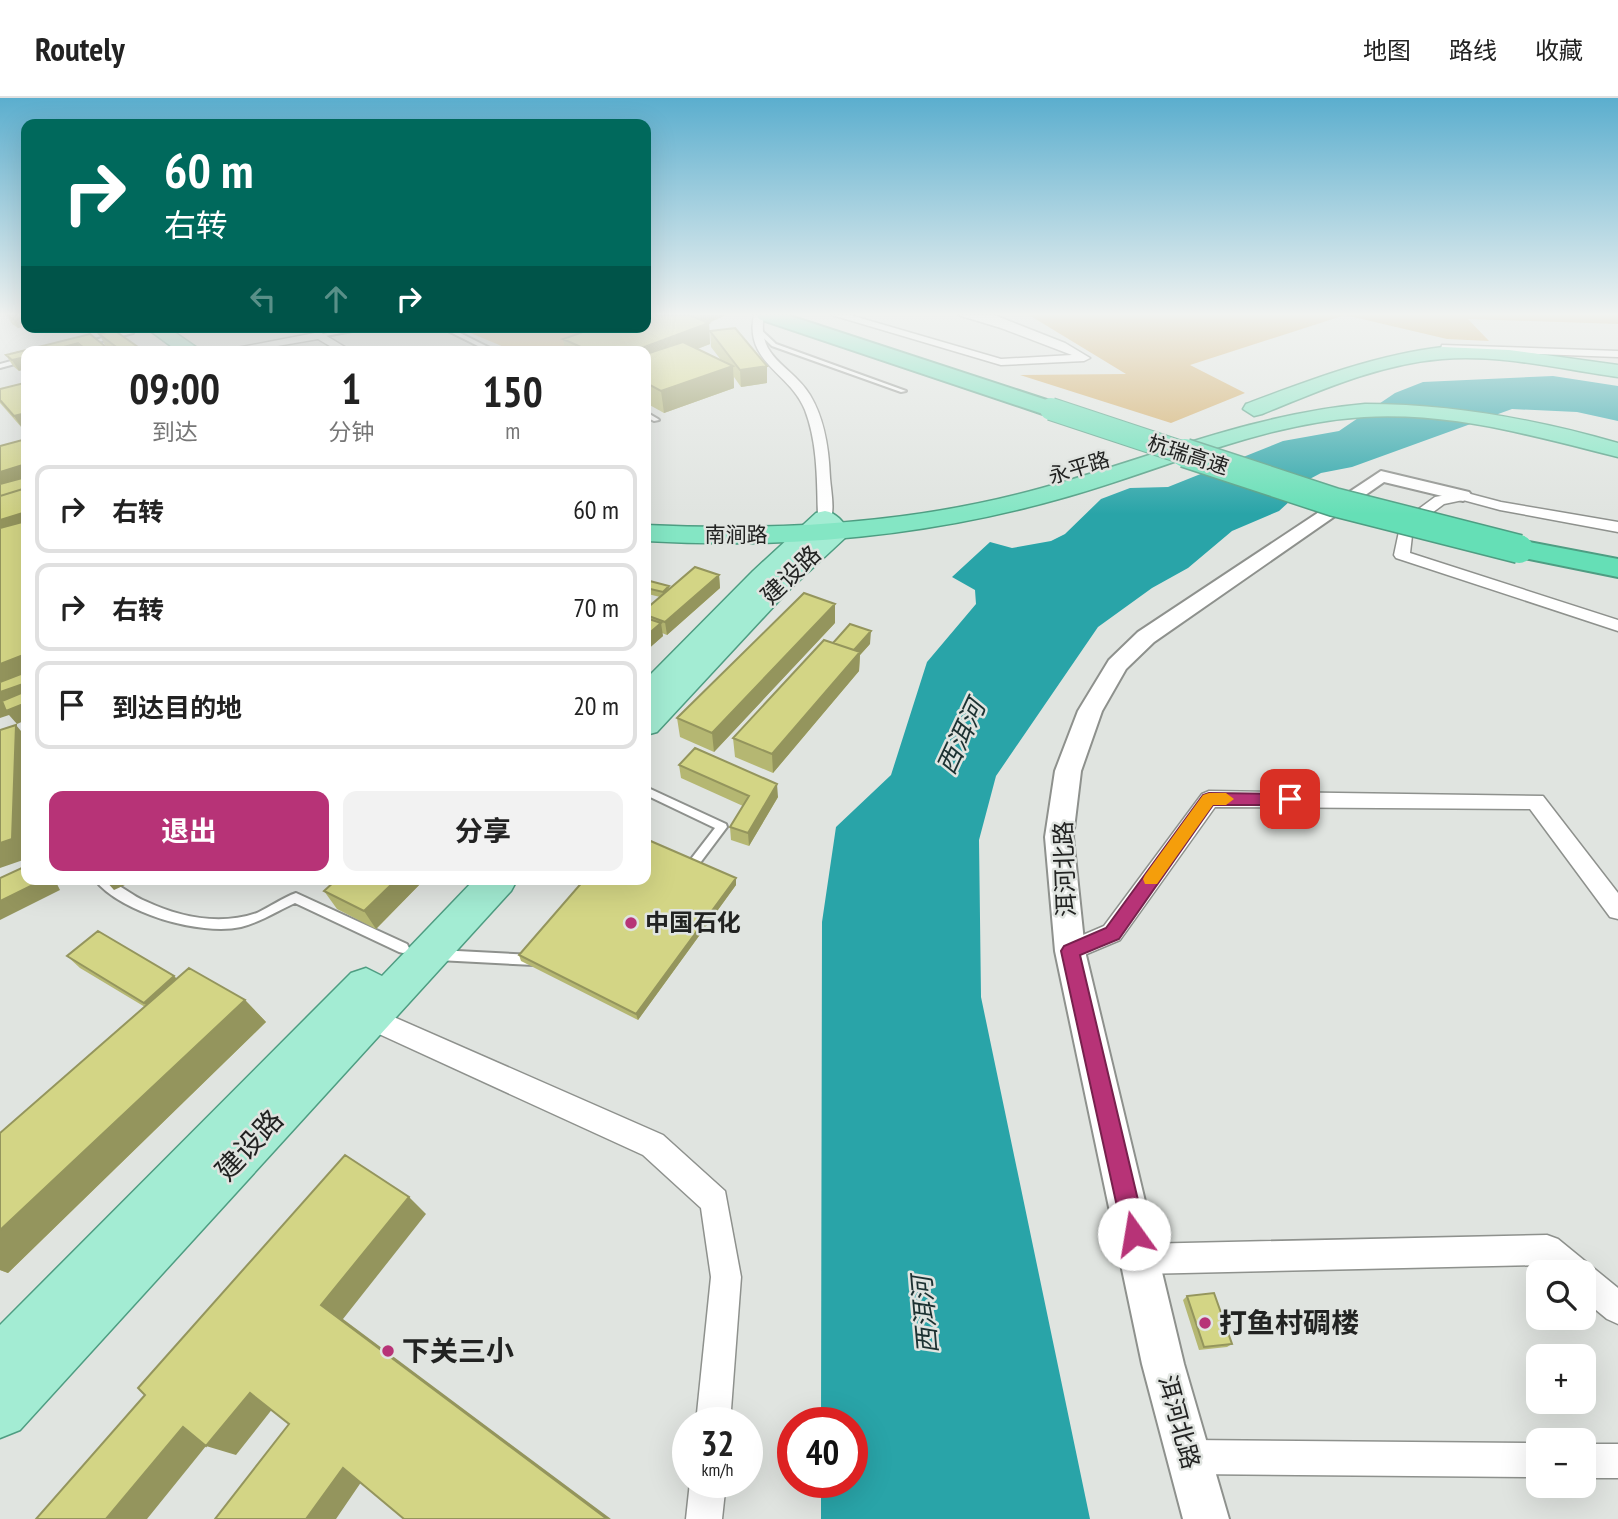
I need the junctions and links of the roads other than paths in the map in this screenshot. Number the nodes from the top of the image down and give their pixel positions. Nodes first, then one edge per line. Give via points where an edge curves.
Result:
1 (791, 381) edge
2 (876, 381) edge
3 (972, 381) edge
4 (985, 381) edge
5 (1334, 381) edge
6 (903, 391) dead end
7 (1056, 406) junction
8 (1271, 416) junction
9 (651, 417) edge
10 (1228, 418) junction
11 (656, 420) dead end
12 (1618, 438) edge
13 (1618, 450) edge
14 (1169, 456) junction
15 (1463, 496) junction
16 (651, 518) edge
17 (1618, 527) edge
18 (824, 529) junction
19 (651, 533) edge
20 (1521, 543) junction
21 (1618, 554) edge
22 (1618, 568) edge
23 (1618, 626) edge
24 (651, 692) edge
25 (651, 719) edge
26 (651, 793) edge
27 (681, 880) edge
28 (106, 885) edge
29 (464, 885) edge
30 (492, 885) edge
31 (1618, 910) edge
32 (416, 951) junction
33 (1070, 951) junction
34 (549, 960) edge
35 (358, 1012) junction
36 (1140, 1259) junction
37 (1559, 1260) edge
38 (1596, 1290) edge
39 (1618, 1308) edge
40 (0, 1364) edge
41 (714, 1407) edge
42 (0, 1410) edge
43 (1189, 1457) junction
44 (1526, 1460) edge
45 (1596, 1461) edge
46 (1618, 1461) edge
47 (706, 1498) edge
48 (704, 1519) edge
49 (1206, 1519) edge

1 - 18 street via 804,394 820,440
2 - 6 lane
3 - 7 highway, 杭瑞高速
4 - 7 highway, 杭瑞高速
5 - 10 highway
7 - 20 highway, 杭瑞高速, bridge via 1334,502
8 - 10 highway, 永平路
8 - 12 highway, 永平路 via 1328,400 1430,400 1534,416
8 - 13 highway, 永平路 via 1438,412 1531,426
8 - 14 highway, 永平路
9 - 11 lane
10 - 14 highway
10 - 18 highway, 永平路 via 994,492
14 - 18 highway, 永平路 via 1008,505 940,519
15 - 17 street
15 - 23 street via 1440,500 1406,525 1402,555
15 - 33 street, 洱河北路 via 1381,476 1146,637 1117,665 1090,711 1068,771 1059,837
16 - 18 highway, 南涧路
18 - 19 highway, 南涧路 via 719,536
18 - 24 main road, 建设路 via 762,577
18 - 25 main road, 建设路 via 778,585
20 - 21 highway, 杭瑞高速
20 - 22 highway, 杭瑞高速
26 - 27 lane via 722,827
28 - 32 lane via 165,915 207,925 259,917 296,898
29 - 32 main road, 建设路
30 - 32 main road, 建设路
31 - 33 street via 1536,801 1209,799 1112,933
32 - 34 lane
32 - 35 main road, 建设路
33 - 36 street, 洱河北路
35 - 40 main road, 建设路
35 - 41 street via 653,1145 715,1202 726,1277
35 - 42 main road, 建设路
36 - 37 street via 1547,1250
36 - 43 street, 洱河北路
38 - 39 street
43 - 44 street
43 - 49 street, 洱河北路
45 - 46 street
47 - 48 street

